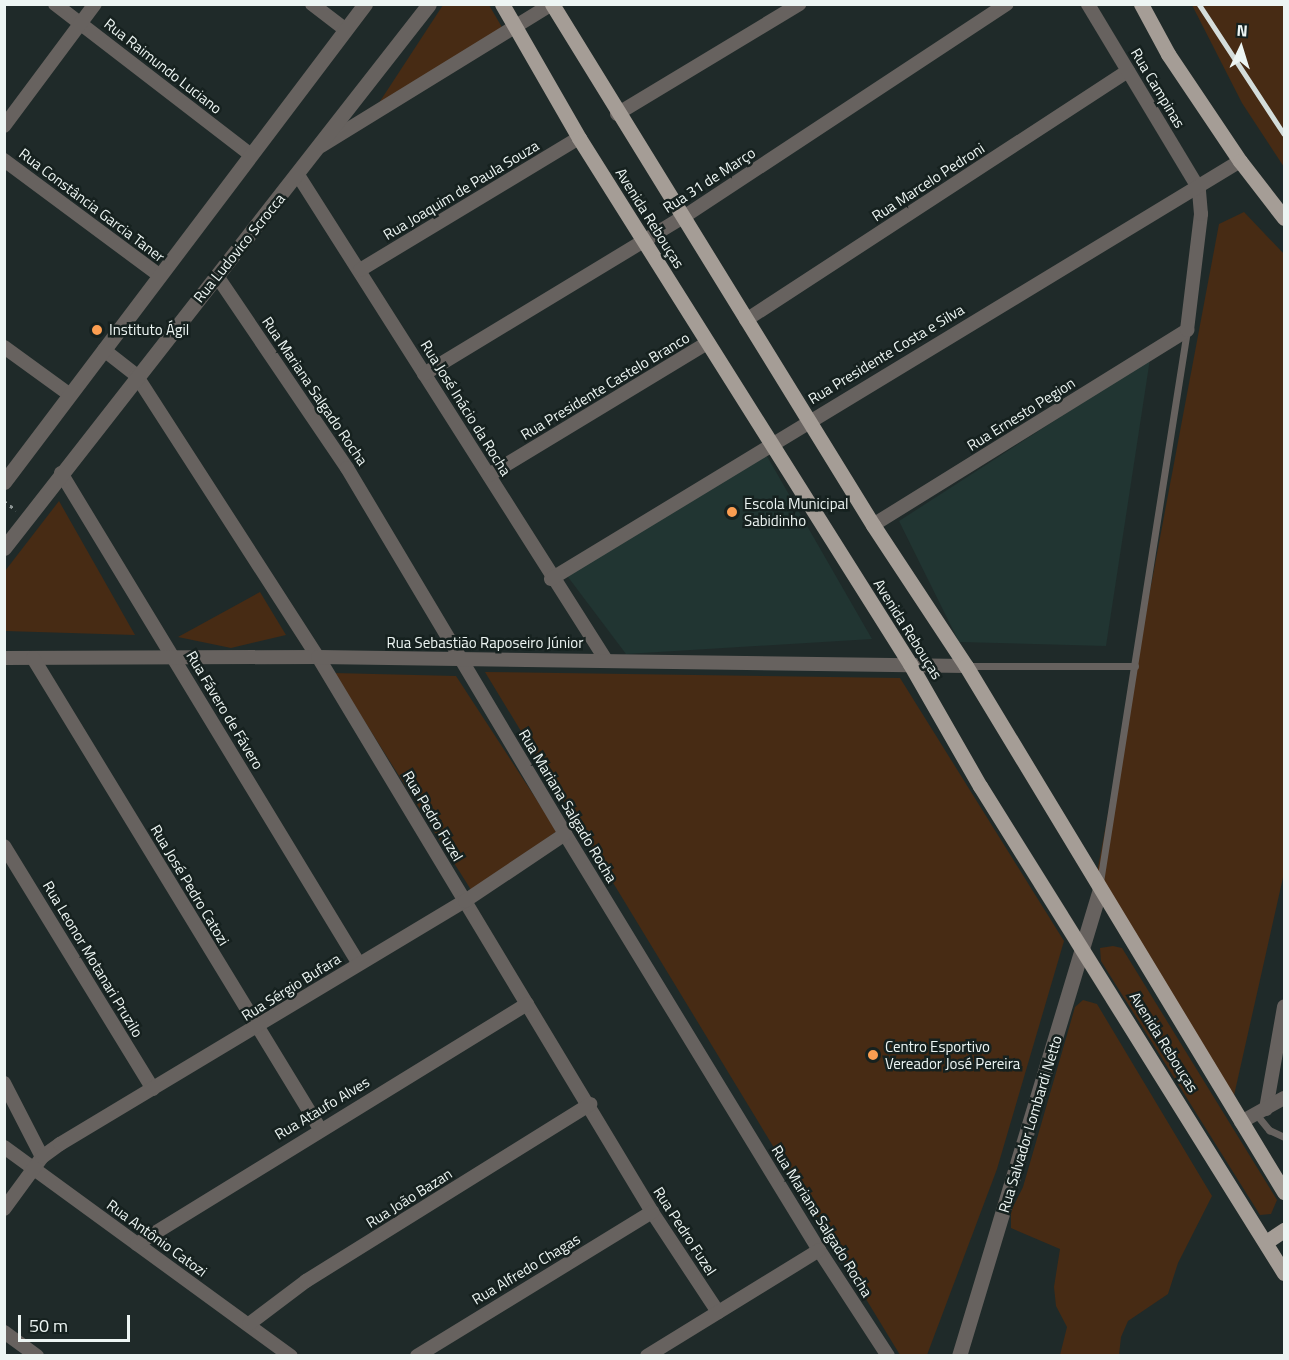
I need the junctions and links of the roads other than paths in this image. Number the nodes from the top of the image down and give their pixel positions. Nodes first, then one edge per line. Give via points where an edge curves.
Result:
1 (55, 4) edge
2 (95, 4) edge
3 (312, 4) edge
4 (365, 4) edge
5 (429, 4) edge
6 (502, 4) edge
7 (799, 4) edge
8 (1007, 4) edge
9 (1088, 4) edge
10 (1141, 4) edge
11 (552, 5) edge
12 (80, 23) junction
13 (516, 27) junction
14 (346, 30) junction
15 (1128, 71) junction
16 (617, 114) junction
17 (4, 126) edge
18 (579, 138) junction
19 (321, 146) junction
20 (251, 155) junction
21 (4, 160) edge
22 (1240, 161) junction
23 (298, 175) junction
24 (1199, 189) junction
25 (682, 218) junction
26 (1284, 218) edge
27 (643, 242) junction
28 (360, 270) junction
29 (160, 276) junction
30 (217, 276) junction
31 (746, 320) junction
32 (1187, 330) junction
33 (707, 343) junction
34 (4, 347) edge
35 (104, 350) junction
36 (424, 374) junction
37 (136, 375) junction
38 (70, 395) junction
39 (810, 419) junction
40 (771, 443) junction
41 (61, 473) junction
42 (489, 475) junction
43 (4, 482) edge
44 (873, 525) junction
45 (4, 548) edge
46 (551, 579) junction
47 (174, 657) junction
48 (318, 657) junction
49 (4, 658) edge
50 (33, 658) junction
51 (606, 660) junction
52 (461, 661) junction
53 (910, 664) junction
54 (966, 666) junction
55 (1135, 666) junction
56 (565, 834) junction
57 (4, 846) edge
58 (1099, 891) junction
59 (465, 902) junction
60 (1083, 951) junction
61 (360, 964) junction
62 (527, 1004) junction
63 (1284, 1007) edge
64 (256, 1029) junction
65 (4, 1083) edge
66 (153, 1089) junction
67 (1284, 1098) edge
68 (590, 1104) junction
69 (1261, 1111) junction
70 (1240, 1122) junction
71 (320, 1129) junction
72 (1284, 1137) edge
73 (4, 1147) edge
74 (38, 1162) junction
75 (1284, 1189) edge
76 (4, 1209) edge
77 (652, 1212) junction
78 (1284, 1230) edge
79 (1266, 1242) junction
80 (137, 1244) junction
81 (819, 1250) junction
82 (1284, 1273) edge
83 (718, 1312) junction
84 (249, 1324) junction
85 (4, 1332) edge
86 (884, 1354) edge
87 (37, 1356) edge
88 (291, 1356) edge
89 (417, 1356) edge
90 (647, 1356) edge
91 (959, 1356) edge

1 - 12 street, Rua Raimundo Luciano
2 - 12 street
3 - 14 street
4 - 14 street
5 - 19 street, Rua Ludovico Scrocca
6 - 13 main road, Avenida Rebouças
7 - 16 street
8 - 25 street, Rua 31 de Março
9 - 15 street, Rua Campinas
10 - 22 main road via 1168,54
11 - 13 street
11 - 16 main road, Avenida Rebouças
12 - 17 street
12 - 20 street, Rua Raimundo Luciano
13 - 18 main road, Avenida Rebouças
13 - 19 street
14 - 20 street
15 - 24 street, Rua Campinas
15 - 31 street, Rua Marcelo Pedroni
16 - 25 main road, Avenida Rebouças
18 - 27 main road, Avenida Rebouças
18 - 28 street, Rua Joaquim de Paula Souza
19 - 23 street, Rua Ludovico Scrocca
20 - 29 street
21 - 29 street, Rua Constância Garcia Taner
22 - 24 street, Rua Presidente Costa e Silva
22 - 26 main road
23 - 28 street, Rua José Inácio da Rocha
23 - 30 street, Rua Ludovico Scrocca
24 - 32 street via 1201,214
24 - 39 street, Rua Presidente Costa e Silva
25 - 27 street, Rua 31 de Março
25 - 31 main road, Avenida Rebouças
27 - 33 main road, Avenida Rebouças
27 - 36 street, Rua 31 de Março
28 - 36 street, Rua José Inácio da Rocha
29 - 35 street
30 - 37 street, Rua Ludovico Scrocca
30 - 52 street, Rua Mariana Salgado Rocha via 347,468
31 - 39 main road, Avenida Rebouças
32 - 44 street, Rua Ernesto Pegion
32 - 55 lane
33 - 40 main road, Avenida Rebouças
33 - 42 street, Rua Presidente Castelo Branco
34 - 38 street
35 - 37 street, Rua Pedro Fuzel
35 - 38 street
36 - 42 street, Rua José Inácio da Rocha
37 - 41 street, Rua Ludovico Scrocca
37 - 48 street, Rua Pedro Fuzel
38 - 43 street
39 - 40 street, Rua Presidente Costa e Silva
39 - 44 main road, Avenida Rebouças
40 - 46 street, Rua Presidente Costa e Silva
40 - 53 main road, Avenida Rebouças
41 - 45 street, Rua Ludovico Scrocca
41 - 47 street, Rua Fávero de Fávero
42 - 46 street, Rua José Inácio da Rocha
44 - 54 main road, Avenida Rebouças
46 - 51 street, Rua José Inácio da Rocha
47 - 48 street, Rua Sebastião Raposeiro Júnior
47 - 50 street, Rua Sebastião Raposeiro Júnior
47 - 61 street, Rua Fávero de Fávero
48 - 52 street, Rua Sebastião Raposeiro Júnior
48 - 59 street, Rua Pedro Fuzel
49 - 50 street, Rua Sebastião Raposeiro Júnior
50 - 64 street, Rua José Pedro Catozi
51 - 52 street, Rua Sebastião Raposeiro Júnior
51 - 53 street, Rua Sebastião Raposeiro Júnior
52 - 56 street, Rua Mariana Salgado Rocha
53 - 54 street, Rua Sebastião Raposeiro Júnior
53 - 60 main road, Avenida Rebouças
54 - 55 lane
54 - 58 main road, Avenida Rebouças
55 - 58 lane
56 - 59 street, Rua Sérgio Bufara
56 - 81 street, Rua Mariana Salgado Rocha
57 - 66 street, Rua Leonor Motanari Pruzilo
58 - 60 street, Rua Salvador Lombardi Netto
58 - 70 main road, Avenida Rebouças
59 - 61 street, Rua Sérgio Bufara
59 - 62 street, Rua Pedro Fuzel
60 - 79 main road, Avenida Rebouças
60 - 91 street, Rua Salvador Lombardi Netto
61 - 64 street, Rua Sérgio Bufara
62 - 68 street, Rua Pedro Fuzel
62 - 71 street, Rua Ataufo Alves
63 - 69 street
64 - 66 street, Rua Sérgio Bufara
64 - 71 street, Rua José Pedro Catozi
65 - 74 street
66 - 74 street, Rua Sérgio Bufara
67 - 69 street
68 - 77 street, Rua Pedro Fuzel
68 - 84 street, Rua João Bazan via 306,1281
69 - 70 street
69 - 72 lane via 1269,1130
70 - 75 main road, Avenida Rebouças
71 - 80 street, Rua Ataufo Alves
73 - 74 street, Rua Antônio Catozi
74 - 76 street
74 - 80 street, Rua Antônio Catozi
77 - 83 street, Rua Pedro Fuzel
77 - 89 street, Rua Alfredo Chagas
78 - 79 main road
79 - 82 main road, Avenida Rebouças
80 - 84 street, Rua Antônio Catozi
81 - 83 street
81 - 86 street, Rua Mariana Salgado Rocha
83 - 90 street
84 - 88 street, Rua Antônio Catozi
85 - 87 street

